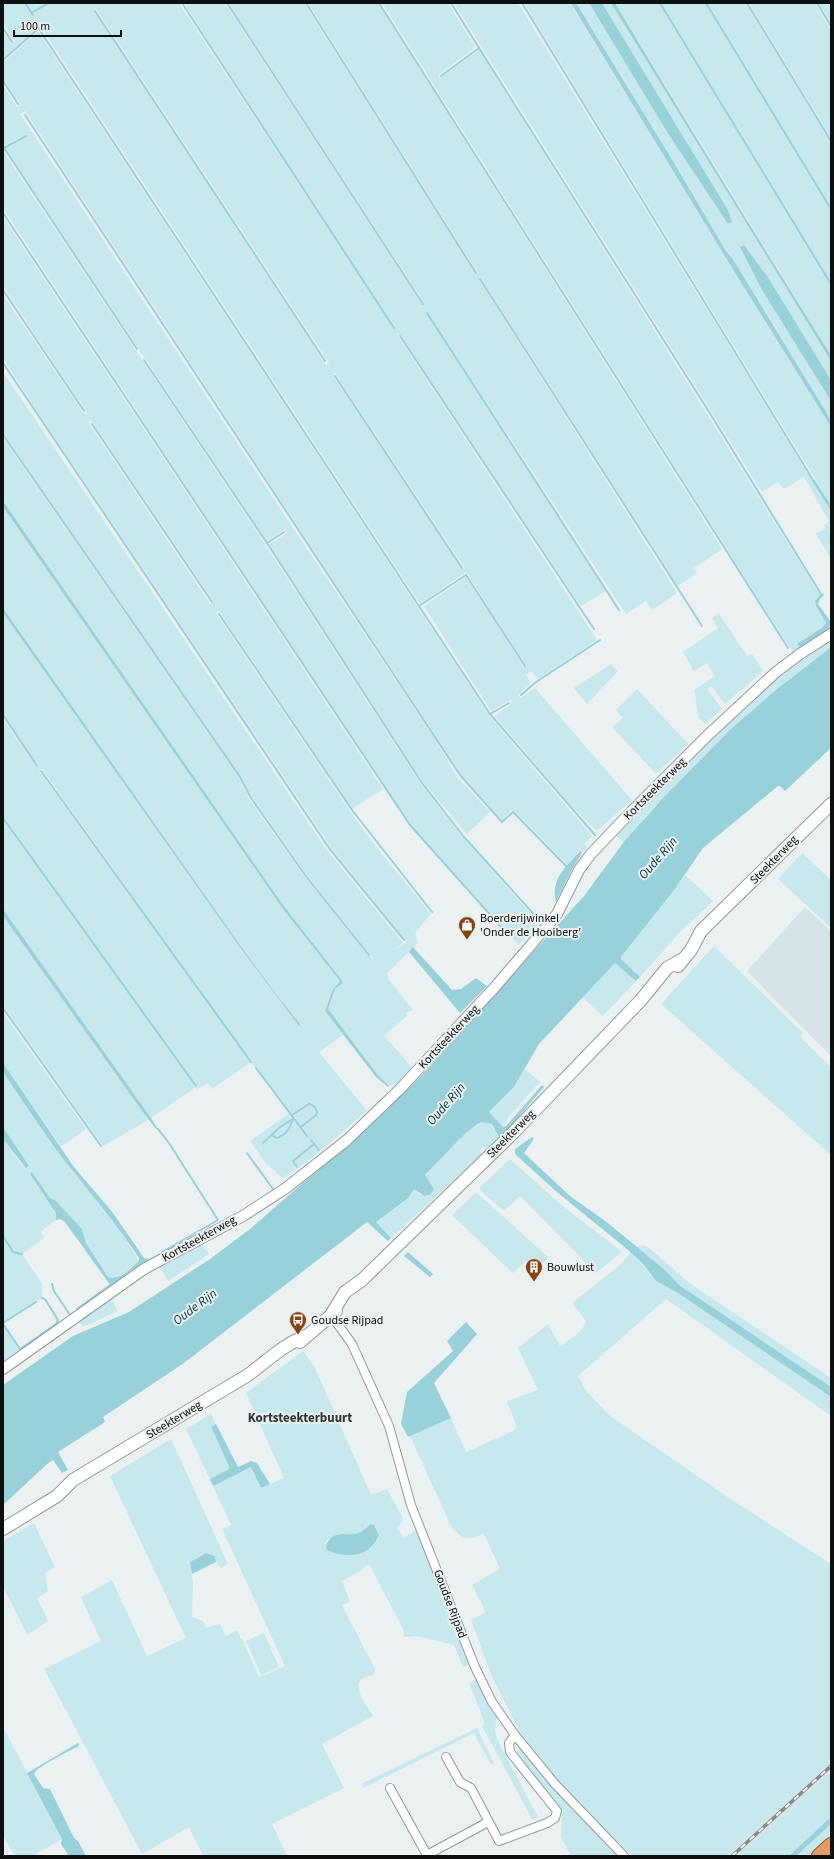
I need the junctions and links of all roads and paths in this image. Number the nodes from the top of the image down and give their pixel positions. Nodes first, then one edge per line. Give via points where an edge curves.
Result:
1 (831, 634) edge
2 (831, 804) edge
3 (331, 1315) junction
4 (3, 1369) edge
5 (15, 1520) junction
6 (3, 1523) edge
7 (3, 1529) edge
8 (515, 1734) junction
9 (446, 1757) dead end
10 (390, 1788) dead end
11 (488, 1822) junction
12 (831, 1845) edge
13 (427, 1855) edge
14 (624, 1856) edge
15 (819, 1856) edge

1 - 4 street, Kortsteekterweg via 776,672 708,735 620,824 586,860 557,914 531,946 404,1085 358,1130 286,1188 243,1216 144,1269
2 - 3 main road, Steekterweg via 701,931 687,955 667,968 641,1000 513,1133 362,1280 349,1299
3 - 5 main road, Steekterweg via 306,1336 279,1350 248,1375 73,1480 55,1488 38,1506
3 - 8 street, Goudse Rijpad via 352,1344 389,1426 411,1505 474,1667 492,1702
5 - 6 main road, Steekterweg
5 - 7 main road, Steekterweg
8 - 11 street via 509,1743 510,1752 557,1811 555,1818 500,1840
8 - 14 street, Goudse Rijpad via 556,1784
9 - 11 street via 460,1782 471,1788
10 - 13 street
11 - 13 street
12 - 15 highway

